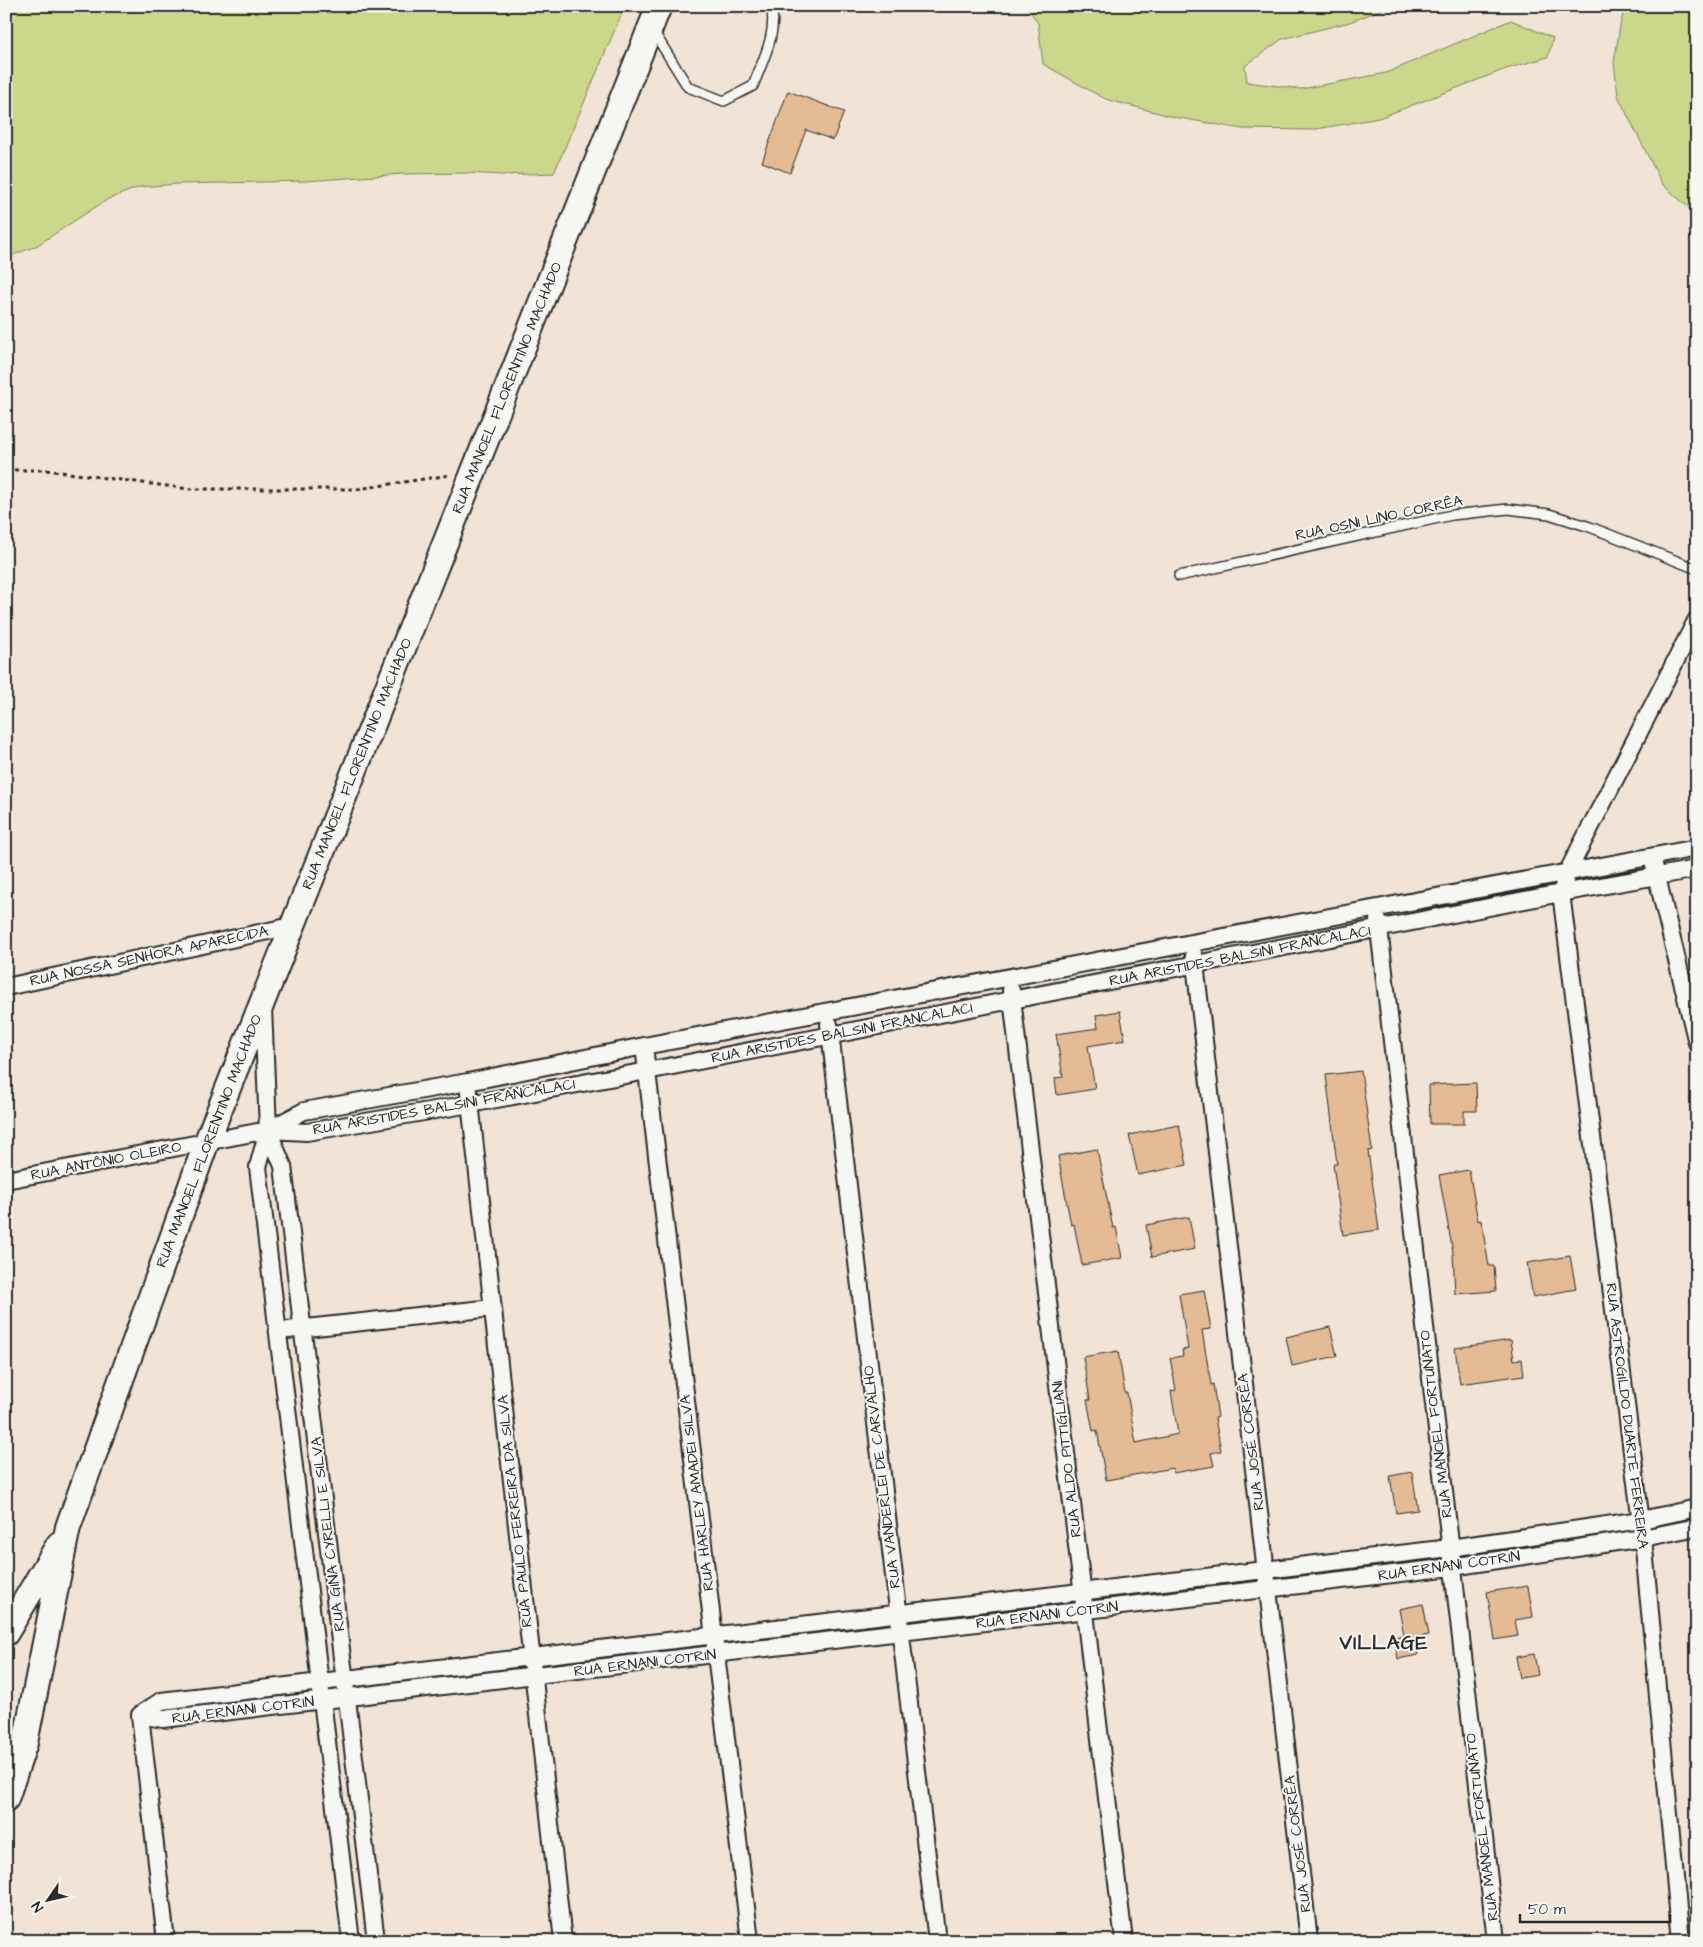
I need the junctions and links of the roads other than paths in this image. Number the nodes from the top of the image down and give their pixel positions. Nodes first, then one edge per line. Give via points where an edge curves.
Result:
1 (660, 6) edge
2 (770, 6) edge
3 (651, 29) junction
4 (1697, 568) edge
5 (1179, 576) dead end
6 (1697, 619) edge
7 (1697, 848) edge
8 (1652, 856) junction
9 (1697, 869) edge
10 (1568, 871) junction
11 (1657, 875) junction
12 (1561, 893) junction
13 (1377, 908) junction
14 (292, 926) junction
15 (1379, 930) junction
16 (1192, 943) junction
17 (1195, 965) junction
18 (1009, 978) junction
19 (6, 986) edge
20 (263, 1000) junction
21 (1012, 1000) junction
22 (828, 1013) junction
23 (830, 1035) junction
24 (1697, 1043) edge
25 (644, 1046) junction
26 (647, 1071) junction
27 (468, 1082) junction
28 (470, 1104) junction
29 (268, 1130) junction
30 (207, 1141) junction
31 (6, 1180) edge
32 (493, 1308) junction
33 (303, 1328) junction
34 (278, 1331) junction
35 (1697, 1508) edge
36 (1640, 1520) junction
37 (68, 1527) junction
38 (1697, 1527) edge
39 (1643, 1538) junction
40 (1450, 1548) junction
41 (1452, 1567) junction
42 (1266, 1569) junction
43 (1268, 1589) junction
44 (1082, 1591) junction
45 (1085, 1611) junction
46 (898, 1613) junction
47 (900, 1632) junction
48 (6, 1633) edge
49 (714, 1635) junction
50 (716, 1654) junction
51 (531, 1656) junction
52 (533, 1676) junction
53 (345, 1678) junction
54 (320, 1681) junction
55 (347, 1698) junction
56 (323, 1700) junction
57 (140, 1715) junction
58 (6, 1798) edge
59 (166, 1941) edge
60 (351, 1941) edge
61 (376, 1941) edge
62 (563, 1941) edge
63 (750, 1941) edge
64 (937, 1941) edge
65 (1124, 1941) edge
66 (1309, 1941) edge
67 (1496, 1941) edge
68 (1681, 1941) edge

1 - 3 main road, RUA MANOEL FLORENTINO MACHADO
2 - 3 lane via 771,37 753,86 724,100 688,87
3 - 14 main road, RUA MANOEL FLORENTINO MACHADO
4 - 5 lane, RUA OSNI LINO CORRÊA via 1549,514 1508,509 1452,515
6 - 10 street
7 - 8 street, RUA ARISTIDES BALSINI FRANCALACI
8 - 10 street, RUA ARISTIDES BALSINI FRANCALACI
8 - 11 street
9 - 11 street, RUA ARISTIDES BALSINI FRANCALACI
10 - 12 street
10 - 13 street, RUA ARISTIDES BALSINI FRANCALACI
11 - 12 street, RUA ARISTIDES BALSINI FRANCALACI
11 - 24 street
12 - 15 street, RUA ARISTIDES BALSINI FRANCALACI
12 - 36 street, RUA ASTROGILDO DUARTE FERREIRA
13 - 15 street, RUA MANOEL FORTUNATO
13 - 16 street, RUA ARISTIDES BALSINI FRANCALACI
14 - 19 street, RUA NOSSA SENHORA APARECIDA
14 - 20 main road, RUA MANOEL FLORENTINO MACHADO
15 - 17 street, RUA ARISTIDES BALSINI FRANCALACI
15 - 40 street, RUA MANOEL FORTUNATO
16 - 17 street, RUA JOSÉ CORRÊA
16 - 18 street, RUA ARISTIDES BALSINI FRANCALACI
17 - 21 street, RUA ARISTIDES BALSINI FRANCALACI
17 - 42 street, RUA JOSÉ CORRÊA
18 - 21 street, RUA ALDO PITTIGLIANI
18 - 22 street, RUA ARISTIDES BALSINI FRANCALACI
20 - 29 street, RUA GINA CYRELLI E SILVA
20 - 30 main road, RUA MANOEL FLORENTINO MACHADO
21 - 23 street, RUA ARISTIDES BALSINI FRANCALACI
21 - 44 street, RUA ALDO PITTIGLIANI
22 - 23 street, RUA VANDERLEI DE CARVALHO
22 - 25 street, RUA ARISTIDES BALSINI FRANCALACI
23 - 26 street, RUA ARISTIDES BALSINI FRANCALACI
23 - 46 street, RUA VANDERLEI DE CARVALHO
25 - 26 street, RUA HARLEY AMADEI SILVA
25 - 27 street, RUA ARISTIDES BALSINI FRANCALACI
26 - 28 street, RUA ARISTIDES BALSINI FRANCALACI
26 - 49 street, RUA HARLEY AMADEI SILVA
27 - 28 street, RUA PAULO FERREIRA DA SILVA
27 - 29 street, RUA ARISTIDES BALSINI FRANCALACI via 304,1111
28 - 29 street, RUA ARISTIDES BALSINI FRANCALACI via 307,1132
28 - 32 street, RUA PAULO FERREIRA DA SILVA
29 - 30 street, RUA ANTÔNIO OLEIRO
29 - 33 street, RUA GINA CYRELLI E SILVA via 283,1166
29 - 34 street, RUA GINA CYRELLI E SILVA via 258,1167
30 - 31 street, RUA ANTÔNIO OLEIRO
30 - 37 main road, RUA MANOEL FLORENTINO MACHADO
32 - 33 street
32 - 51 street, RUA PAULO FERREIRA DA SILVA
33 - 34 street
33 - 53 street, RUA GINA CYRELLI E SILVA
34 - 54 street, RUA GINA CYRELLI E SILVA
35 - 36 street, RUA ERNANI COTRIN
36 - 39 street, RUA ASTROGILDO DUARTE FERREIRA
36 - 40 street, RUA ERNANI COTRIN
37 - 48 main road, RUA MANOEL FLORENTINO MACHADO
37 - 58 main road, RUA MANOEL FLORENTINO MACHADO via 25,1742
38 - 39 street, RUA ERNANI COTRIN
39 - 41 street, RUA ERNANI COTRIN
39 - 68 street, RUA ASTROGILDO DUARTE FERREIRA
40 - 41 street, RUA MANOEL FORTUNATO
40 - 42 street, RUA ERNANI COTRIN
41 - 43 street, RUA ERNANI COTRIN
41 - 67 street, RUA MANOEL FORTUNATO
42 - 43 street, RUA JOSÉ CORRÊA
42 - 44 street, RUA ERNANI COTRIN
43 - 45 street, RUA ERNANI COTRIN
43 - 66 street, RUA JOSÉ CORRÊA
44 - 45 street, RUA ALDO PITTIGLIANI
44 - 46 street, RUA ERNANI COTRIN
45 - 47 street, RUA ERNANI COTRIN
45 - 65 street, RUA ALDO PITTIGLIANI
46 - 47 street, RUA VANDERLEI DE CARVALHO
46 - 49 street, RUA ERNANI COTRIN
47 - 50 street, RUA ERNANI COTRIN
47 - 64 street, RUA VANDERLEI DE CARVALHO
49 - 50 street, RUA HARLEY AMADEI SILVA
49 - 51 street, RUA ERNANI COTRIN
50 - 52 street, RUA ERNANI COTRIN
50 - 63 street, RUA HARLEY AMADEI SILVA
51 - 52 street, RUA PAULO FERREIRA DA SILVA
51 - 53 street, RUA ERNANI COTRIN
52 - 55 street, RUA ERNANI COTRIN
52 - 62 street, RUA PAULO FERREIRA DA SILVA
53 - 54 street, RUA ERNANI COTRIN
53 - 55 street, RUA GINA CYRELLI E SILVA
54 - 56 street, RUA GINA CYRELLI E SILVA
54 - 57 street, RUA ERNANI COTRIN via 161,1702
55 - 56 street, RUA ERNANI COTRIN
55 - 61 street, RUA GINA CYRELLI E SILVA
56 - 57 street, RUA ERNANI COTRIN via 163,1719
56 - 60 street, RUA GINA CYRELLI E SILVA
57 - 59 street

